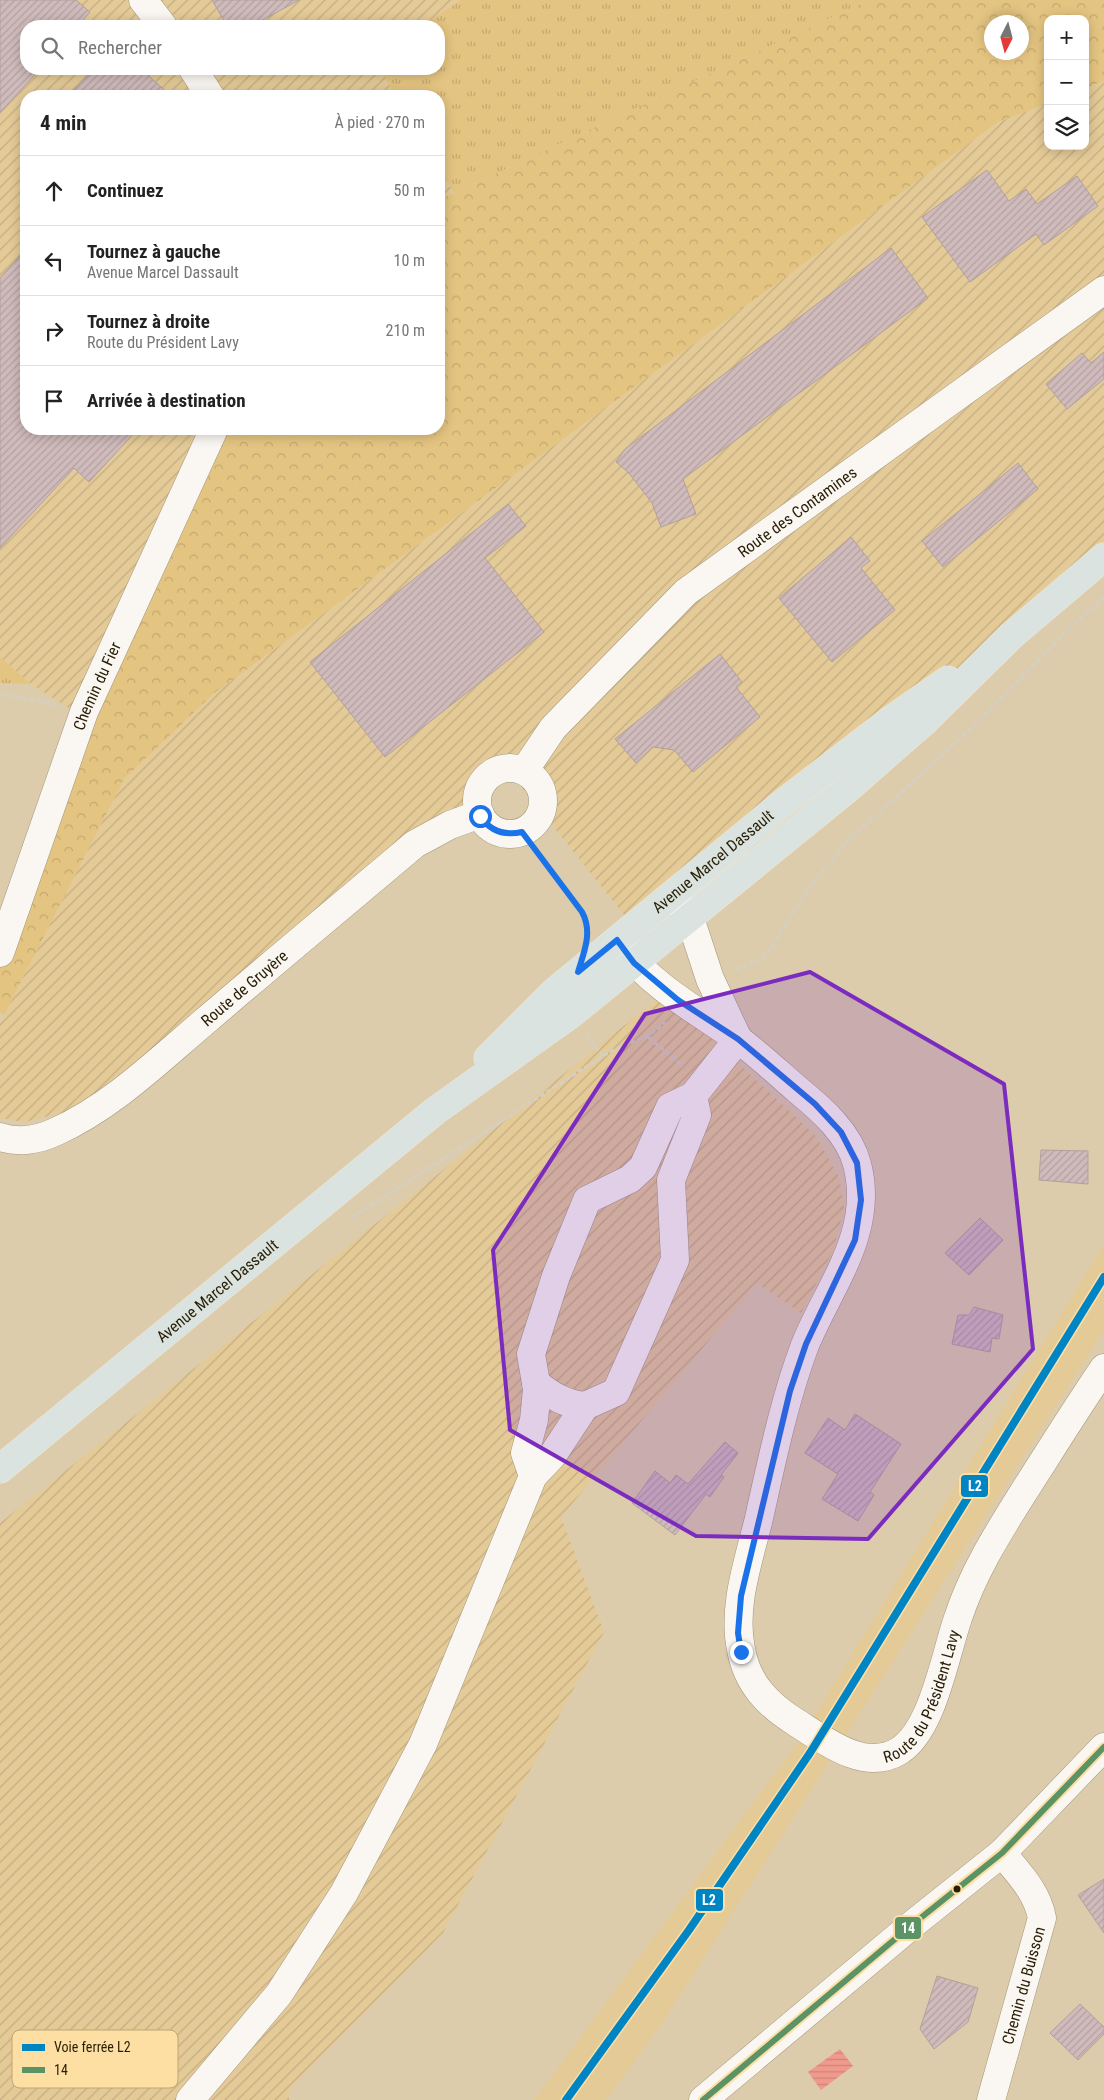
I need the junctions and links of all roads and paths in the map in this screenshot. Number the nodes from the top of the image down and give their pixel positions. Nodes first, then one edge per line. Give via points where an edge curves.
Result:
1 (143, 0) edge
2 (158, 20) edge
3 (197, 75) edge
4 (206, 90) edge
5 (1104, 290) edge
6 (211, 435) edge
7 (1104, 557) edge
8 (1104, 597) edge
9 (1011, 636) junction
10 (0, 694) edge
11 (84, 712) junction
12 (524, 771) junction
13 (480, 814) junction
14 (522, 832) junction
15 (673, 896) junction
16 (690, 918) junction
17 (617, 940) junction
18 (0, 953) edge
19 (634, 963) junction
20 (578, 972) junction
21 (710, 979) junction
22 (648, 1037) dead end
23 (738, 1039) junction
24 (603, 1056) dead end
25 (698, 1089) junction
26 (435, 1111) junction
27 (0, 1137) edge
28 (621, 1184) junction
29 (670, 1200) junction
30 (350, 1219) dead end
31 (1104, 1368) edge
32 (536, 1383) junction
33 (585, 1406) junction
34 (0, 1469) edge
35 (533, 1476) junction
36 (1104, 1747) edge
37 (1002, 1853) junction
38 (190, 2100) edge
39 (703, 2100) edge
40 (991, 2100) edge

1 - 2 street
3 - 4 street
5 - 12 street, Route des Contamines via 686,592 552,728
6 - 11 street, Chemin du Fier
7 - 9 main road, Avenue Marcel Dassault
8 - 21 path via 976,724 848,841 812,883 767,954 747,966
9 - 15 main road, Avenue Marcel Dassault via 880,728 783,803
9 - 16 main road, Avenue Marcel Dassault via 926,720 860,778
10 - 11 path
11 - 18 street, Chemin du Fier
12 - 13 street via 501,769 487,777 477,799
12 - 14 street via 541,788 544,803 539,818
13 - 14 street via 485,823 499,832
13 - 27 street, Route de Gruyère via 450,825 416,844 150,1067 92,1111 54,1132 35,1138 20,1141
14 - 20 path via 586,920 587,939
15 - 16 street, Route du Président Lavy
15 - 17 main road, Avenue Marcel Dassault
16 - 19 main road, Avenue Marcel Dassault
16 - 21 street, Route du Président Lavy
17 - 19 street, Route du Président Lavy
17 - 20 main road, Avenue Marcel Dassault
19 - 23 street, Route du Président Lavy via 678,1000
19 - 26 main road, Avenue Marcel Dassault via 571,1014
20 - 26 main road, Avenue Marcel Dassault
21 - 23 street, Route du Président Lavy
22 - 25 path
23 - 25 street
23 - 31 street, Route du Président Lavy via 815,1104 841,1132 857,1163 861,1200 855,1240 806,1344 790,1391 741,1596 738,1633 741,1652 755,1687 767,1702 850,1753 878,1758 890,1756 910,1744 924,1724 959,1614 989,1548
24 - 30 path
25 - 28 street via 670,1107 643,1167
25 - 29 street via 697,1115 670,1180
26 - 34 main road, Avenue Marcel Dassault
28 - 29 street via 645,1184
28 - 32 street via 587,1200 556,1276 531,1354
29 - 33 street via 675,1260 616,1392
32 - 33 street via 554,1397
32 - 35 street via 534,1420 525,1453
33 - 35 street via 552,1456
35 - 38 street via 423,1744 344,1893 279,1994
36 - 37 street
37 - 39 street
37 - 40 street, Chemin du Buisson via 1029,1886 1040,1905 1042,1918

